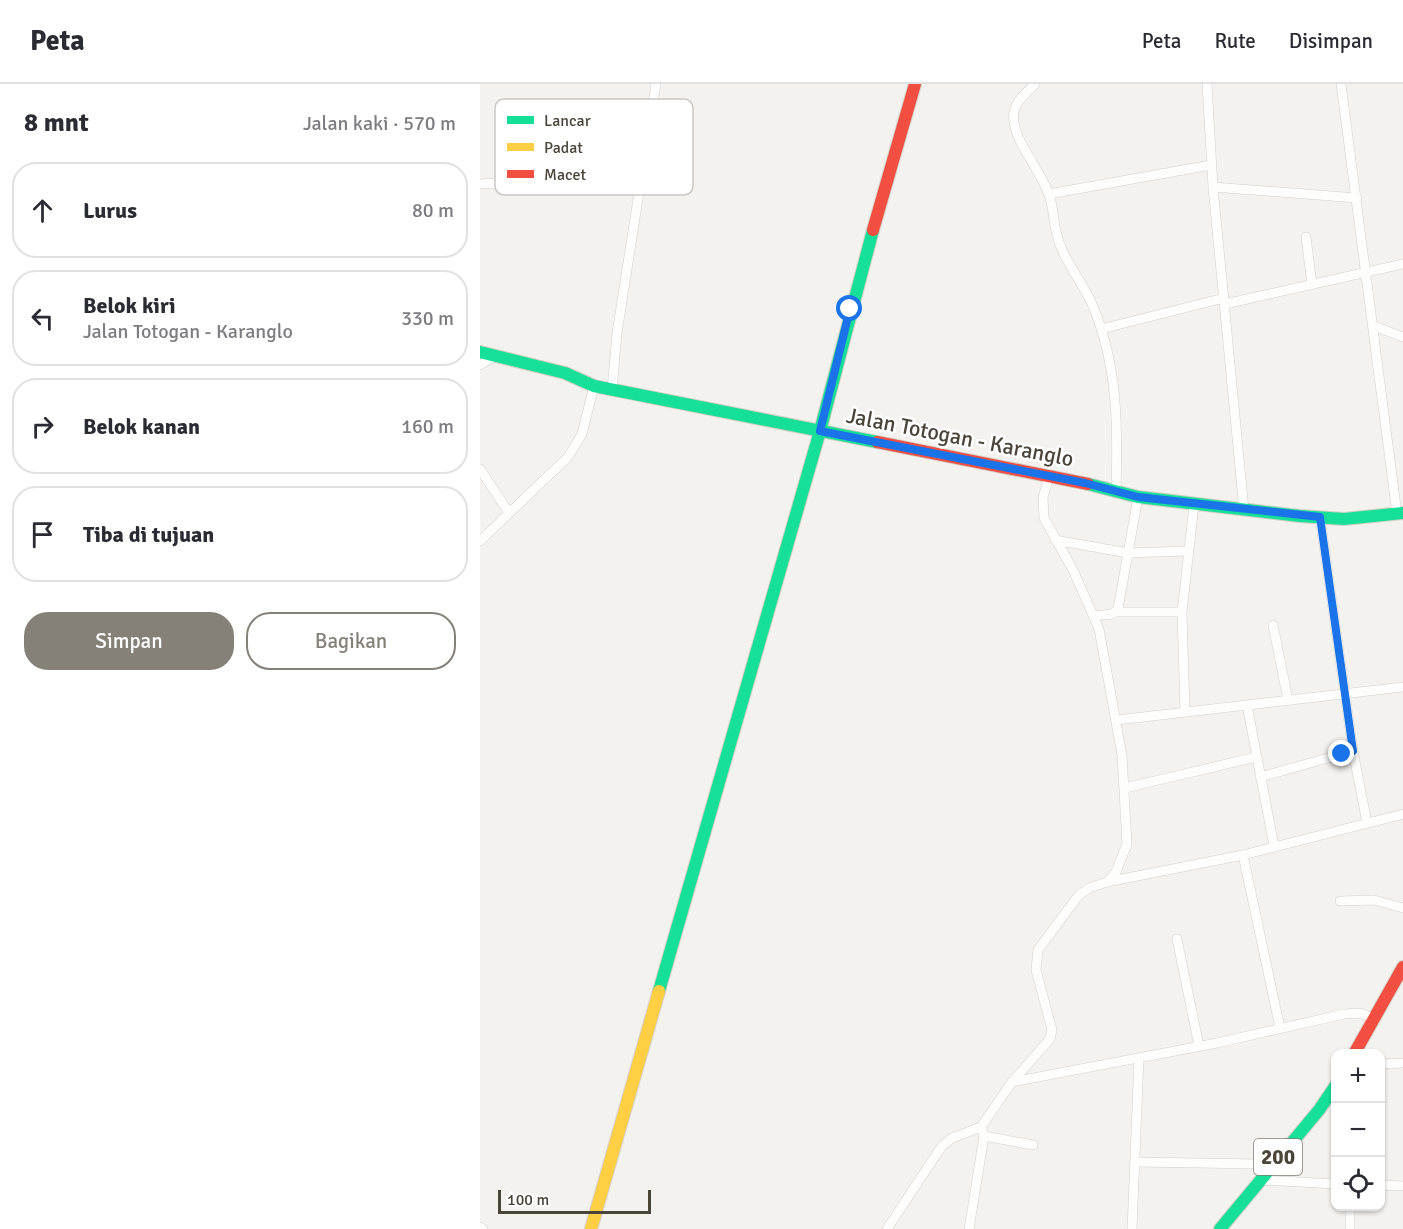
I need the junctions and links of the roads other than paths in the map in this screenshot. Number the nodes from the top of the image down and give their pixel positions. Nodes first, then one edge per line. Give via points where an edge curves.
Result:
1 (656, 84) edge
2 (915, 84) edge
3 (1035, 84) edge
4 (1207, 84) edge
5 (1341, 84) edge
6 (654, 99) edge
7 (1212, 165) junction
8 (495, 183) edge
9 (480, 184) edge
10 (1213, 187) junction
11 (1049, 194) junction
12 (639, 195) edge
13 (1357, 198) junction
14 (1306, 237) dead end
15 (1403, 264) edge
16 (1367, 272) junction
17 (1312, 285) junction
18 (1225, 301) junction
19 (1374, 326) junction
20 (1101, 329) junction
21 (1403, 337) edge
22 (480, 352) edge
23 (495, 356) junction
24 (480, 365) edge
25 (604, 388) junction
26 (820, 431) junction
27 (480, 468) edge
28 (1049, 477) junction
29 (1116, 491) junction
30 (1138, 497) junction
31 (1194, 505) junction
32 (1244, 510) junction
33 (509, 513) junction
34 (1400, 513) edge
35 (1320, 517) junction
36 (1055, 540) junction
37 (480, 541) edge
38 (1187, 551) junction
39 (1128, 553) junction
40 (1116, 612) junction
41 (1182, 612) junction
42 (1094, 616) junction
43 (1273, 625) dead end
44 (1403, 687) edge
45 (1346, 694) junction
46 (1288, 700) junction
47 (1247, 705) junction
48 (1185, 712) junction
49 (1117, 720) junction
50 (1353, 751) junction
51 (1256, 757) junction
52 (1260, 777) junction
53 (1125, 788) junction
54 (1403, 814) edge
55 (1367, 823) junction
56 (1274, 846) junction
57 (1243, 855) junction
58 (1107, 882) junction
59 (1340, 901) dead end
60 (1403, 908) edge
61 (1177, 939) dead end
62 (1403, 967) edge
63 (1373, 1018) junction
64 (1280, 1028) junction
65 (1199, 1046) junction
66 (1356, 1049) edge
67 (1139, 1058) junction
68 (1403, 1063) edge
69 (1385, 1064) edge
70 (1012, 1082) junction
71 (1331, 1090) edge
72 (982, 1132) junction
73 (1034, 1145) dead end
74 (1136, 1162) junction
75 (1269, 1168) junction
76 (1260, 1179) junction
77 (1331, 1184) edge
78 (1385, 1185) edge
79 (1403, 1186) edge
80 (1350, 1211) edge
81 (591, 1229) edge
82 (887, 1229) edge
83 (969, 1229) edge
84 (1132, 1229) edge
85 (1220, 1229) edge
86 (1350, 1229) edge

1 - 6 street
2 - 26 main road via 850,309
3 - 11 street via 1018,100 1013,120
4 - 7 street
5 - 13 street
7 - 10 street
7 - 11 street
8 - 9 street
10 - 13 street
10 - 18 street
11 - 20 street via 1057,235
12 - 25 street via 617,333
13 - 16 street
14 - 17 street
15 - 16 street
16 - 17 street
16 - 19 street
17 - 18 street
18 - 20 street
18 - 32 street
19 - 21 street
19 - 34 street
20 - 29 street via 1115,385
22 - 23 main road, Jalan Totogan - Karanglo
23 - 24 street
23 - 25 main road, Jalan Totogan - Karanglo via 565,373
25 - 26 main road, Jalan Totogan - Karanglo
25 - 33 street via 576,445 556,470
26 - 28 main road, Jalan Totogan - Karanglo
26 - 81 main road
27 - 33 street
28 - 29 main road, Jalan Totogan - Karanglo
28 - 36 street via 1043,511
29 - 30 main road, Jalan Totogan - Karanglo
30 - 31 main road, Jalan Totogan - Karanglo
30 - 39 street
31 - 32 main road, Jalan Totogan - Karanglo
31 - 38 street
32 - 35 main road, Jalan Totogan - Karanglo
33 - 37 street
34 - 35 main road, Jalan Totogan - Karanglo via 1344,519
35 - 45 street
36 - 39 street
36 - 42 street
38 - 39 street
38 - 41 street
39 - 40 street
40 - 41 street
40 - 42 street
41 - 48 street
42 - 49 street
43 - 46 street
44 - 45 street
45 - 46 street
45 - 50 street
46 - 47 street
47 - 48 street
47 - 51 street
48 - 49 street
49 - 53 street
50 - 52 street
50 - 55 street
51 - 52 street
51 - 53 street
52 - 56 street
53 - 58 street via 1127,844 1122,862
54 - 55 street
55 - 56 street
56 - 57 street
57 - 58 street
57 - 64 street
58 - 70 street via 1079,895 1038,950 1036,970 1052,1030 1050,1039
59 - 60 street via 1374,900
61 - 65 street
62 - 63 main road
63 - 64 street via 1360,1013 1344,1014
63 - 66 main road
64 - 65 street
65 - 67 street
67 - 70 street
67 - 74 street
68 - 69 street
70 - 72 street
71 - 75 main road, 200
72 - 73 street
72 - 82 street via 952,1138 942,1146
72 - 83 street
74 - 75 street via 1258,1164
74 - 84 street
75 - 76 main road, 200
76 - 77 street
76 - 85 main road, 200
78 - 79 street
80 - 86 street

